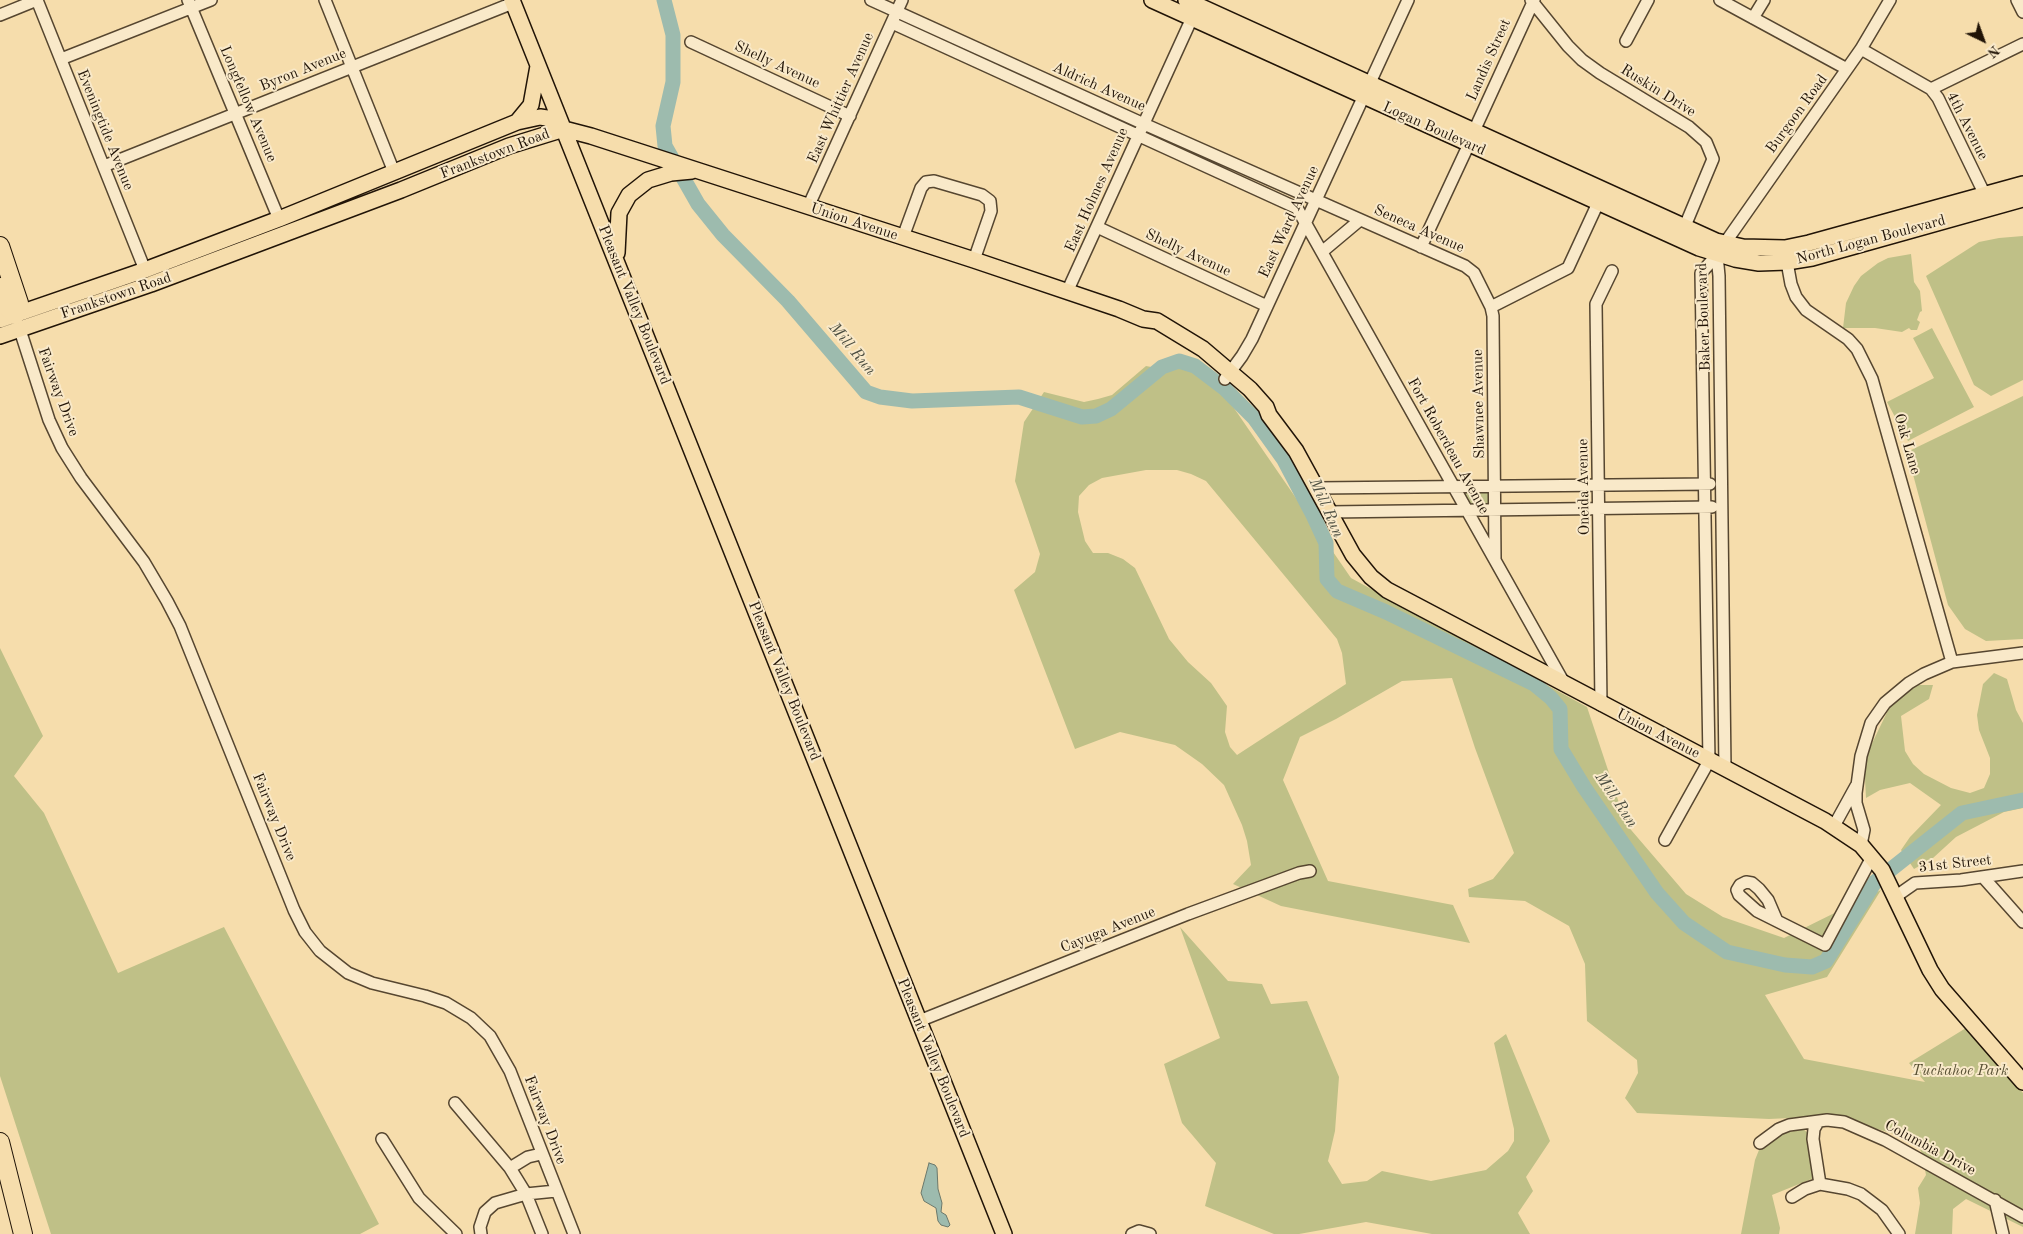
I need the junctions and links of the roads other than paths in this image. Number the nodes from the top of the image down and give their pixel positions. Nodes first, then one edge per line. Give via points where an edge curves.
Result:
1 (37, 0) edge
2 (211, 0) edge
3 (325, 0) edge
4 (871, 0) edge
5 (902, 0) edge
6 (1152, 0) edge
7 (1408, 0) edge
8 (1648, 0) edge
9 (1720, 0) edge
10 (1764, 0) edge
11 (1890, 0) edge
12 (2017, 0) edge
13 (512, 1) edge
14 (1533, 1) edge
15 (190, 4) edge
16 (1192, 5) edge
17 (2023, 12) edge
18 (0, 15) edge
19 (894, 17) junction
20 (1753, 18) junction
21 (1626, 41) dead end
22 (691, 42) dead end
23 (2023, 44) edge
24 (1861, 49) junction
25 (61, 59) junction
26 (538, 64) junction
27 (352, 67) junction
28 (1847, 69) junction
29 (1931, 88) junction
30 (1367, 90) junction
31 (236, 113) junction
32 (850, 116) junction
33 (517, 122) junction
34 (1144, 124) junction
35 (564, 128) junction
36 (1138, 135) junction
37 (1471, 137) junction
38 (104, 166) junction
39 (690, 170) junction
40 (394, 172) junction
41 (2023, 184) edge
42 (401, 190) junction
43 (1985, 195) junction
44 (1316, 200) junction
45 (2023, 200) edge
46 (1598, 203) junction
47 (808, 207) junction
48 (279, 219) junction
49 (1360, 220) junction
50 (1306, 222) junction
51 (1097, 226) junction
52 (1684, 226) junction
53 (285, 233) junction
54 (903, 237) junction
55 (0, 246) edge
56 (1420, 247) junction
57 (1721, 249) junction
58 (1323, 252) junction
59 (974, 260) junction
60 (618, 262) junction
61 (1787, 262) junction
62 (145, 270) junction
63 (1612, 272) dead end
64 (0, 287) edge
65 (1067, 292) junction
66 (1267, 306) junction
67 (1702, 306) junction
68 (1719, 306) junction
69 (1491, 307) junction
70 (12, 322) edge
71 (0, 336) edge
72 (1228, 375) junction
73 (1704, 484) junction
74 (1722, 484) junction
75 (1599, 485) junction
76 (1495, 486) junction
77 (1454, 487) junction
78 (1317, 488) junction
79 (1705, 506) junction
80 (1599, 507) junction
81 (1722, 507) junction
82 (1466, 509) junction
83 (1495, 509) junction
84 (1329, 512) junction
85 (1495, 561) junction
86 (2023, 653) edge
87 (1952, 662) junction
88 (1564, 684) junction
89 (1602, 705) junction
90 (1709, 761) junction
91 (1725, 769) junction
92 (1857, 784) junction
93 (1834, 826) junction
94 (1665, 840) dead end
95 (1861, 845) junction
96 (1872, 857) junction
97 (1310, 871) dead end
98 (2023, 871) edge
99 (1983, 877) junction
100 (1895, 897) junction
101 (1778, 921) dead end
102 (2023, 922) edge
103 (919, 1021) junction
104 (2023, 1082) edge
105 (455, 1103) dead end
106 (1818, 1122) junction
107 (382, 1138) dead end
108 (0, 1142) edge
109 (1760, 1143) dead end
110 (541, 1154) junction
111 (510, 1168) junction
112 (1820, 1184) junction
113 (556, 1190) junction
114 (526, 1194) junction
115 (1792, 1197) dead end
116 (1995, 1200) junction
117 (2023, 1217) edge
118 (23, 1234) edge
119 (456, 1234) edge
120 (481, 1234) edge
121 (542, 1234) edge
122 (574, 1234) edge
123 (1004, 1234) edge
124 (1132, 1234) edge
125 (1150, 1234) edge
126 (1899, 1234) edge
127 (2003, 1234) edge

1 - 18 street
1 - 25 street, Eveningtide Avenue
2 - 15 street
3 - 27 street
4 - 19 street, Aldrich Avenue
5 - 19 street, East Whittier Avenue
6 - 16 main road, Logan Boulevard
7 - 30 street, East Ward Avenue
8 - 21 street
9 - 20 street
10 - 20 street
11 - 24 street, Burgoon Road
12 - 17 street
13 - 26 main road, Pleasant Valley Boulevard
13 - 27 street, Byron Avenue
14 - 37 street, Landis Street
14 - 52 street, Ruskin Drive via 1582,60 1689,127 1706,142 1713,159
15 - 25 street
15 - 31 street, Longfellow Avenue
16 - 30 main road, Logan Boulevard
16 - 34 street, East Holmes Avenue
19 - 32 street, East Whittier Avenue
19 - 34 street, Aldrich Avenue
19 - 36 street, Aldrich Avenue
20 - 28 street
22 - 32 street, Shelly Avenue
23 - 29 street
24 - 28 street, Burgoon Road
24 - 29 street, 4th Avenue
25 - 38 street, Eveningtide Avenue
26 - 33 main road via 532,100
26 - 35 main road, Pleasant Valley Boulevard
27 - 31 street, Byron Avenue
27 - 40 street
28 - 57 street, Burgoon Road
29 - 43 street, 4th Avenue
30 - 37 main road, Logan Boulevard
30 - 44 street, East Ward Avenue
31 - 38 street, Byron Avenue
31 - 48 street, Longfellow Avenue
32 - 47 street, East Whittier Avenue
33 - 35 main road, Frankstown Road via 540,117
33 - 40 main road, Frankstown Road
34 - 36 street, East Holmes Avenue
34 - 44 street, Aldrich Avenue
35 - 39 main road, Union Avenue
35 - 42 main road, Frankstown Road via 509,146
35 - 60 main road, Pleasant Valley Boulevard
36 - 50 street, Aldrich Avenue via 1297,208
36 - 51 street, East Holmes Avenue
37 - 46 main road, Logan Boulevard
37 - 52 main road, Logan Boulevard
37 - 56 street, Landis Street
38 - 62 street, Eveningtide Avenue
39 - 47 main road, Union Avenue
39 - 60 main road via 648,180 629,195 619,213
40 - 42 main road
40 - 48 main road, Frankstown Road
41 - 43 main road, North Logan Boulevard
42 - 53 main road, Frankstown Road
43 - 57 main road, North Logan Boulevard via 1809,243 1763,249
44 - 49 street, Seneca Avenue
44 - 50 street, East Ward Avenue
45 - 61 main road, North Logan Boulevard
46 - 57 main road, Logan Boulevard
46 - 69 street via 1568,268
47 - 54 main road, Union Avenue
48 - 53 main road
48 - 62 main road, Frankstown Road
49 - 56 street, Seneca Avenue
49 - 58 street
50 - 58 street, Fort Roberdeau Avenue
50 - 66 street, East Ward Avenue
51 - 65 street, East Holmes Avenue
51 - 66 street, Shelly Avenue
52 - 57 main road, Logan Boulevard
53 - 70 main road, Frankstown Road via 151,284
54 - 59 main road, Union Avenue
54 - 59 street via 926,182 934,181 982,195 990,201 991,211
55 - 70 highway via 19,303
56 - 69 street, Seneca Avenue via 1474,273
57 - 61 main road, North Logan Boulevard via 1758,263
57 - 67 street, Baker Boulevard via 1701,273
57 - 68 street, Baker Boulevard
58 - 77 street, Fort Roberdeau Avenue
59 - 65 main road, Union Avenue
60 - 103 main road, Pleasant Valley Boulevard
61 - 87 street, Oak Lane via 1796,297 1806,310 1858,349 1872,379
62 - 70 main road, Frankstown Road
63 - 75 street, Oneida Avenue via 1596,304
64 - 70 highway
65 - 72 main road, Union Avenue via 1143,319
66 - 72 street, East Ward Avenue via 1252,339
67 - 68 street
67 - 73 street, Baker Boulevard
68 - 74 street, Baker Boulevard
69 - 76 street, Shawnee Avenue
70 - 71 main road, Frankstown Road
70 - 110 street, Fairway Drive via 62,448 144,562 180,626 305,932 329,960 348,973 372,983 446,1003 480,1026 503,1056
72 - 78 main road, Union Avenue via 1261,411 1269,415 1296,451
73 - 74 street
73 - 75 street
73 - 79 street, Baker Boulevard
74 - 81 street, Baker Boulevard
75 - 76 street
75 - 80 street, Oneida Avenue
76 - 77 street
76 - 83 street, Shawnee Avenue
77 - 78 street
77 - 82 street, Fort Roberdeau Avenue
78 - 84 main road, Union Avenue
79 - 80 street
79 - 81 street
79 - 90 street, Baker Boulevard
80 - 83 street
80 - 89 street, Oneida Avenue
81 - 91 street, Baker Boulevard
82 - 83 street
82 - 84 street
82 - 85 street, Fort Roberdeau Avenue
83 - 85 street, Shawnee Avenue
84 - 88 main road, Union Avenue via 1353,556 1387,590
85 - 88 street, Fort Roberdeau Avenue
86 - 87 street
87 - 92 street via 1909,683 1877,713 1865,736
88 - 89 main road, Union Avenue
89 - 90 main road, Union Avenue
90 - 91 main road, Union Avenue
90 - 94 street
91 - 93 main road, Union Avenue
92 - 93 street
92 - 95 street via 1856,803 1864,830
93 - 95 main road, Union Avenue
95 - 96 main road, Union Avenue
96 - 100 main road, Union Avenue
96 - 101 street via 1825,945
97 - 103 street, Cayuga Avenue via 1299,872 1188,914
98 - 99 street, 31st Street
99 - 100 street, 31st Street via 1915,883
99 - 102 street
100 - 104 main road, Union Avenue via 1942,989
103 - 123 main road, Pleasant Valley Boulevard
105 - 111 street
106 - 109 street, Columbia Drive via 1790,1125
106 - 112 street via 1812,1139
106 - 116 street, Columbia Drive via 1844,1122 1863,1129
107 - 119 street via 419,1198
108 - 118 highway
110 - 111 street via 528,1157
110 - 113 street, Fairway Drive
111 - 114 street
112 - 115 street
112 - 126 street via 1861,1194 1882,1210
113 - 114 street
113 - 122 street, Fairway Drive
114 - 120 street via 495,1203 485,1212
114 - 121 street
116 - 117 street, Columbia Drive
116 - 127 street
124 - 125 street via 1139,1231

